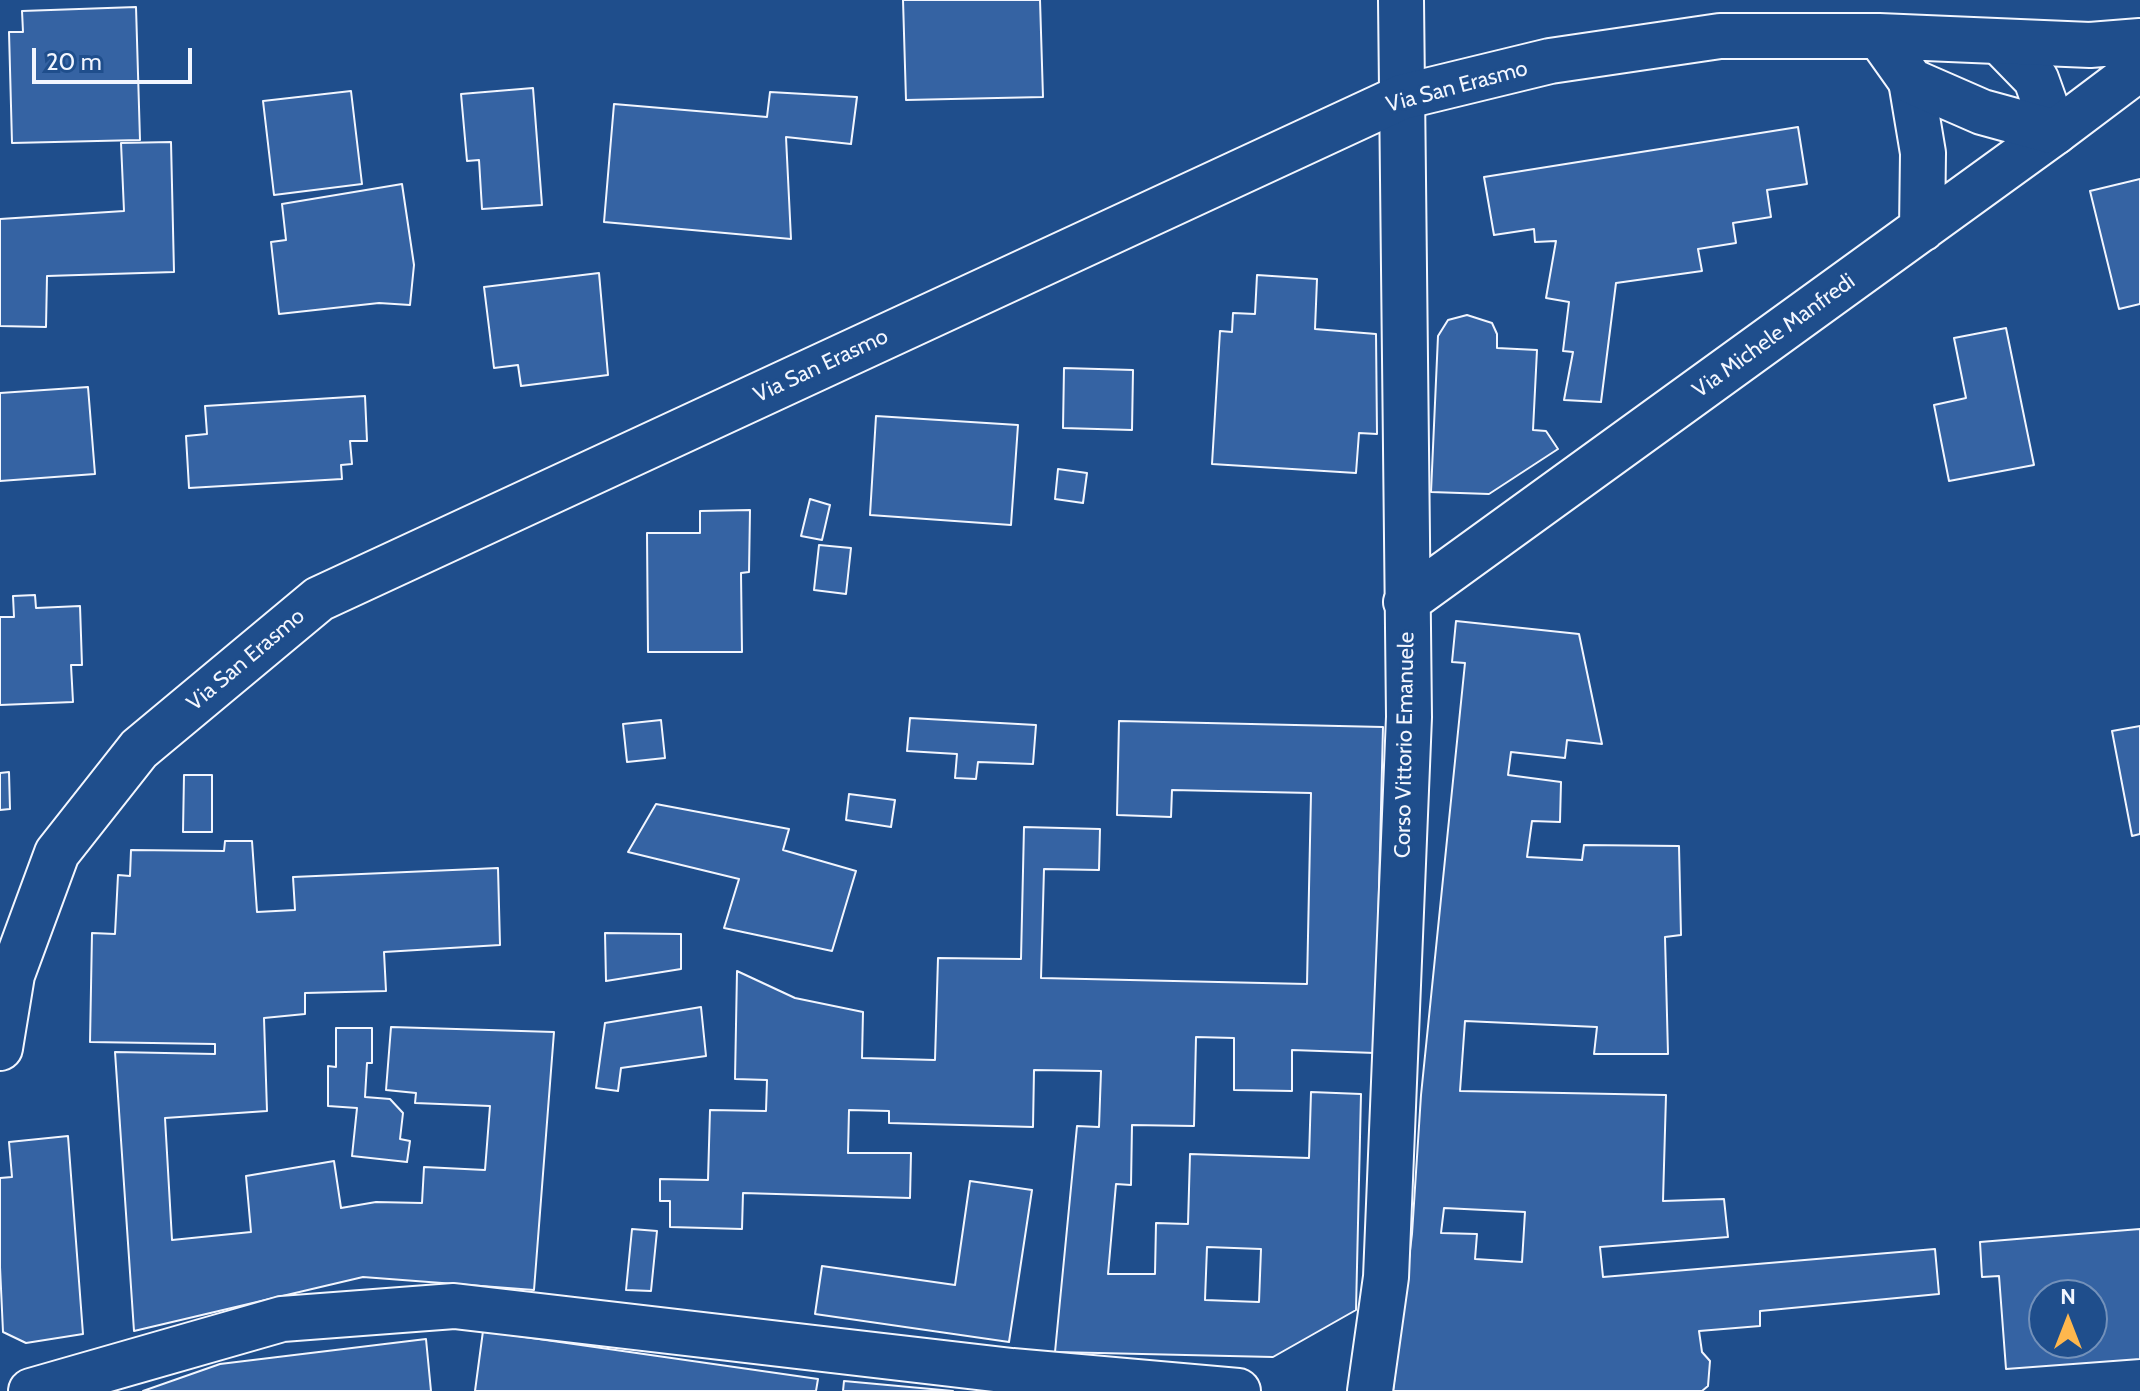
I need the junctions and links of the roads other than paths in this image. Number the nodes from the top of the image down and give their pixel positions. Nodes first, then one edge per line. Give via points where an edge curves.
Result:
1 (1401, 0) edge
2 (1879, 36) junction
3 (2140, 41) edge
4 (2001, 43) junction
5 (2140, 68) edge
6 (1911, 81) junction
7 (1402, 97) junction
8 (2055, 132) junction
9 (1922, 229) junction
10 (1406, 602) junction
11 (0, 1048) edge
12 (31, 1391) edge
13 (1238, 1391) edge
14 (1370, 1391) edge

1 - 7 street, Corso Vittorio Emanuele
2 - 4 street, Via San Erasmo
2 - 6 street
2 - 7 street, Via San Erasmo via 1720,36 1550,61
3 - 4 street, Via San Erasmo
4 - 8 street via 2036,79
5 - 8 street, Via Michele Manfredi
6 - 8 street via 1982,112
6 - 9 street via 1923,153
7 - 10 street, Corso Vittorio Emanuele
7 - 11 street, Via San Erasmo via 319,599 139,749 57,853 12,975
8 - 9 street, Via Michele Manfredi
9 - 10 street, Via Michele Manfredi
10 - 14 street, Corso Vittorio Emanuele via 1409,717 1386,1277
12 - 13 street via 282,1319 454,1306 1012,1371

